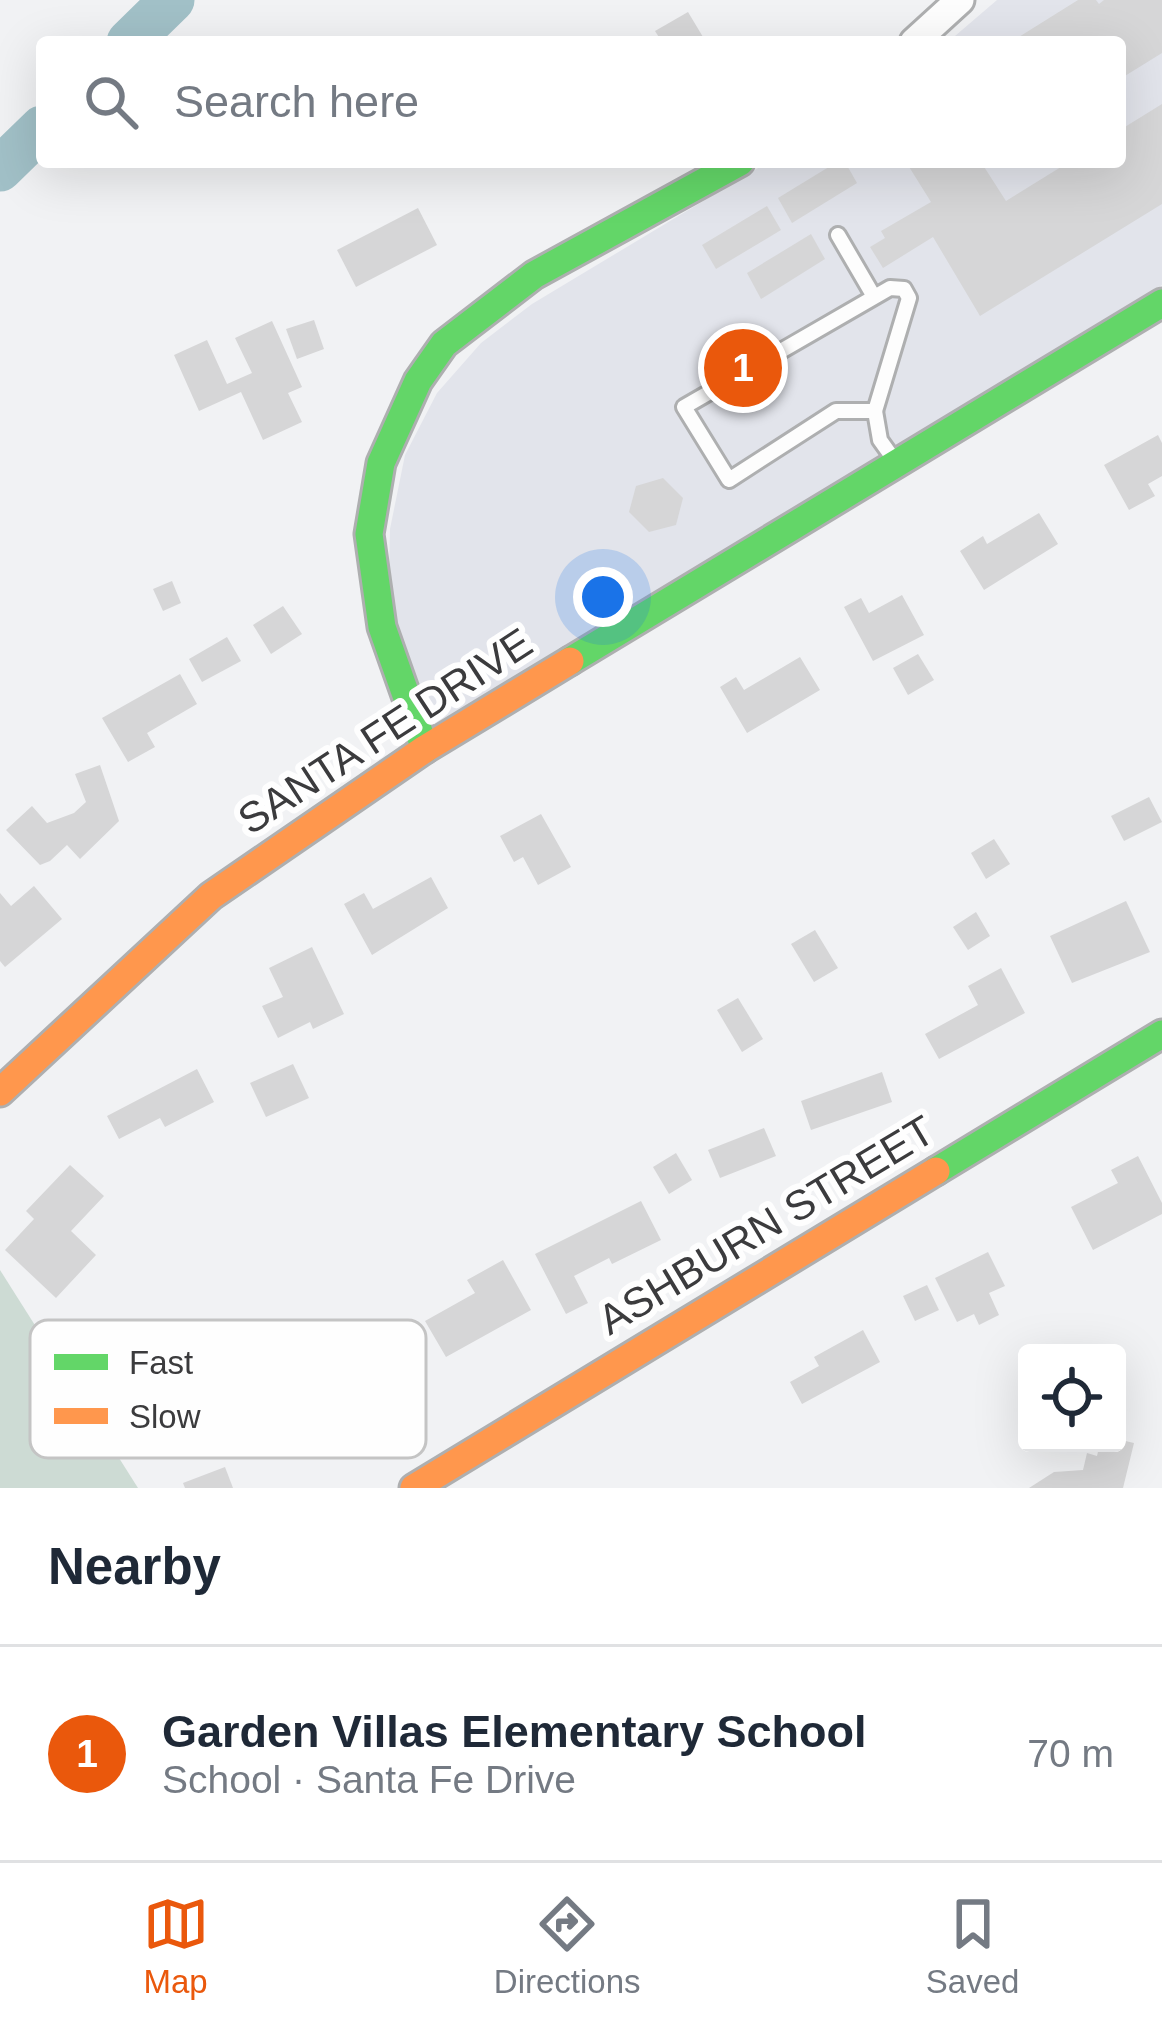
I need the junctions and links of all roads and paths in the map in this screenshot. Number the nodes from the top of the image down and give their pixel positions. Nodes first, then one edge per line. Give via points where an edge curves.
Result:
1 (960, 0) edge
2 (921, 36) edge
3 (729, 168) edge
4 (838, 235) dead end
5 (873, 295) junction
6 (1162, 303) edge
7 (875, 411) junction
8 (896, 463) junction
9 (425, 749) junction
10 (1162, 1034) edge
11 (0, 1092) edge
12 (414, 1488) edge

1 - 2 street
3 - 9 street via 534,275 444,344 418,381 381,464 369,533 382,628
4 - 5 lane
5 - 7 lane via 904,289 909,298
5 - 7 lane via 684,407 729,480 836,411
6 - 8 street, SANTA FE DRIVE
7 - 8 lane via 880,440
8 - 9 street, SANTA FE DRIVE
9 - 11 street, SANTA FE DRIVE via 211,896
10 - 12 street, ASHBURN STREET

